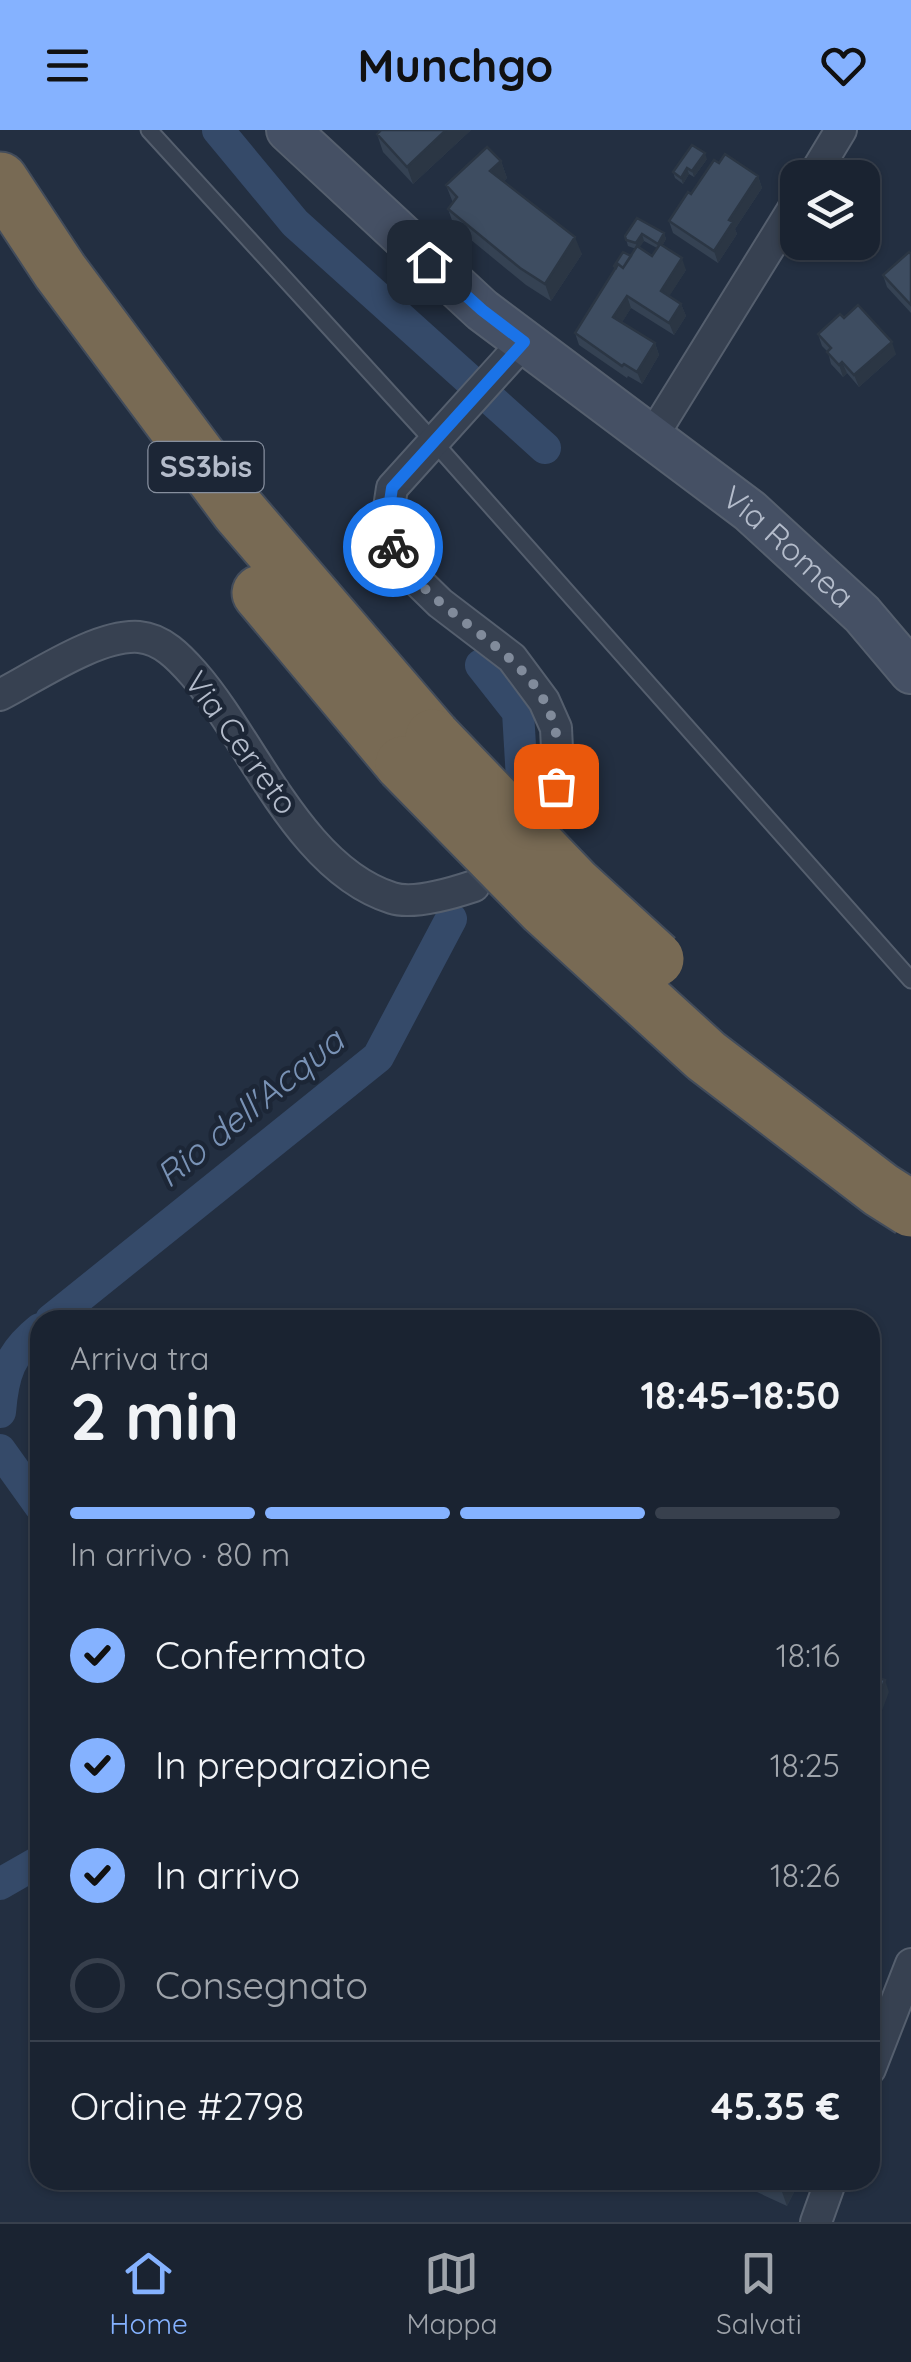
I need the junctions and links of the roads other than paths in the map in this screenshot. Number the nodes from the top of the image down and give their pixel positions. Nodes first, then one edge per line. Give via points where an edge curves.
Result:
1 (150, 130) edge
2 (288, 130) edge
3 (841, 130) edge
4 (823, 160) edge
5 (0, 180) edge
6 (780, 230) edge
7 (0, 247) edge
8 (524, 342) junction
9 (652, 437) junction
10 (434, 442) junction
11 (911, 672) edge
12 (0, 696) edge
13 (418, 750) junction
14 (538, 821) dead end
15 (474, 886) dead end
16 (911, 980) edge
17 (911, 1166) edge
18 (911, 1210) edge
19 (911, 1964) edge
20 (880, 2043) edge
21 (827, 2190) edge
22 (816, 2222) edge

1 - 10 lane
2 - 8 main road, Via Romea
3 - 4 street
5 - 13 highway, SS3bis via 60,271
6 - 9 street
7 - 13 highway, SS3bis via 210,534
8 - 9 main road, Via Romea
8 - 10 street
9 - 11 main road, Via Romea via 750,511 862,614
10 - 14 street via 392,488 387,522 396,560 512,658 544,701 556,728 558,770
10 - 16 lane
12 - 15 street, Via Cerreto via 113,638 143,637 174,652 217,700 312,842 347,877 395,900
13 - 17 highway, SS3bis, bridge via 732,1028
13 - 18 highway, SS3bis, bridge via 544,909 706,1056
19 - 20 street
21 - 22 street

